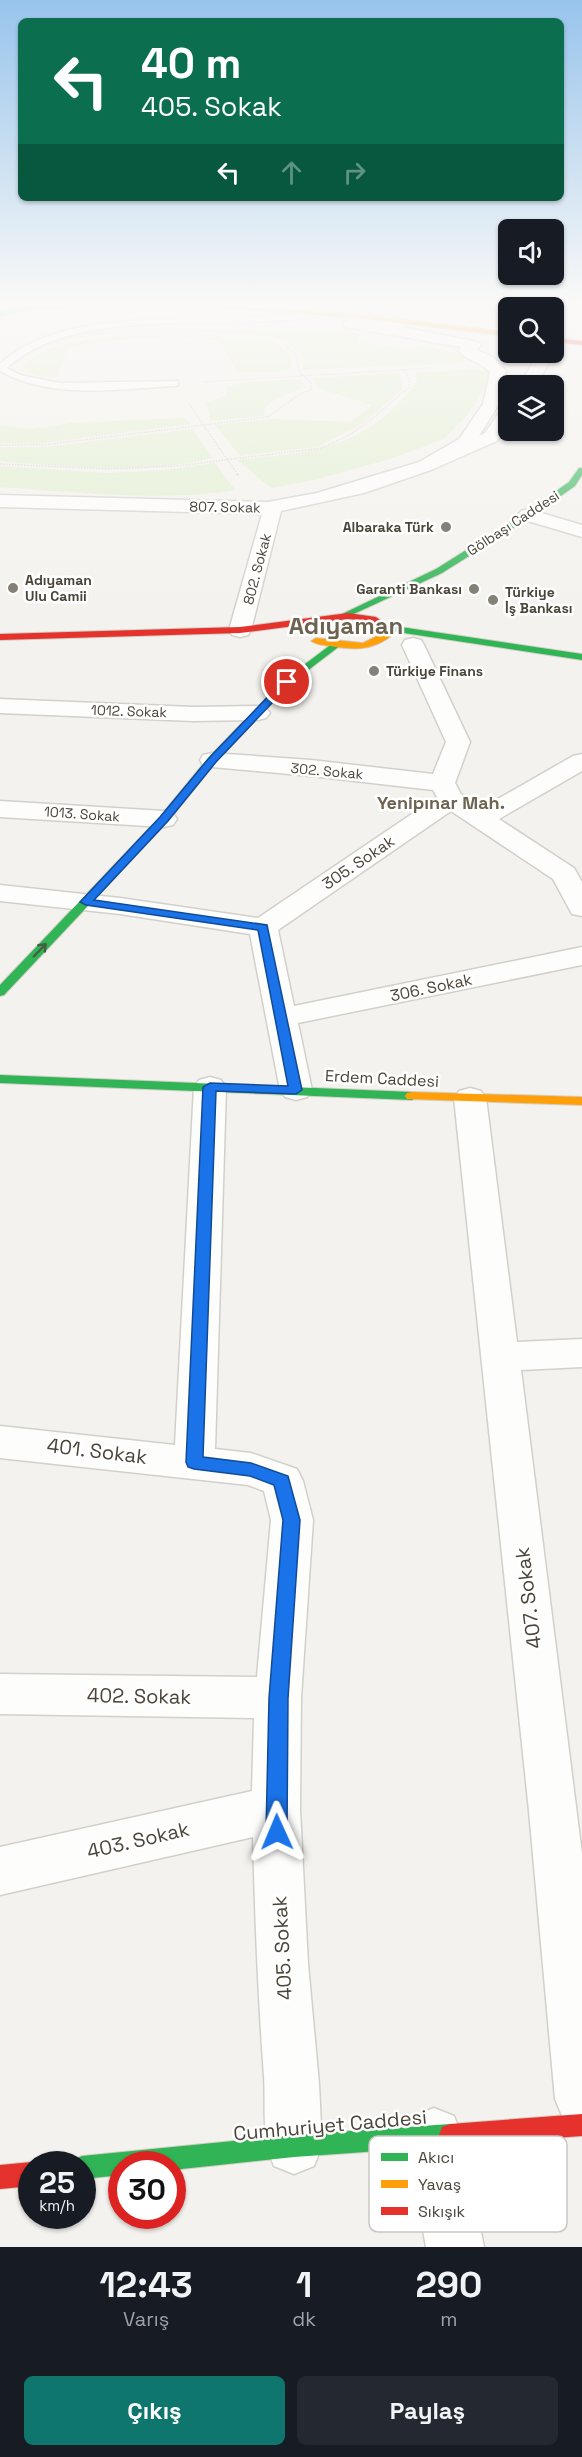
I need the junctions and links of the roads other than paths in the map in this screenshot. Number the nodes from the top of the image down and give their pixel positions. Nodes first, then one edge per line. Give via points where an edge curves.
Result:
1 (486, 411) edge
2 (498, 427) edge
3 (442, 457) junction
4 (582, 470) edge
5 (0, 501) edge
6 (268, 508) junction
7 (528, 515) junction
8 (582, 531) edge
9 (439, 571) junction
10 (406, 600) dead end
11 (336, 617) junction
12 (386, 622) junction
13 (240, 630) junction
14 (0, 637) edge
15 (286, 640) dead end
16 (305, 641) dead end
17 (330, 643) junction
18 (374, 644) junction
19 (403, 645) junction
20 (506, 646) junction
21 (582, 657) edge
22 (0, 706) edge
23 (258, 713) junction
24 (212, 760) junction
25 (582, 761) edge
26 (447, 791) junction
27 (0, 809) edge
28 (483, 818) junction
29 (164, 819) junction
30 (0, 893) edge
31 (86, 902) junction
32 (582, 908) edge
33 (263, 927) junction
34 (582, 956) edge
35 (0, 992) edge
36 (280, 1018) junction
37 (0, 1078) edge
38 (210, 1087) junction
39 (296, 1090) junction
40 (470, 1098) junction
41 (582, 1101) edge
42 (582, 1353) edge
43 (500, 1357) junction
44 (0, 1442) edge
45 (194, 1462) junction
46 (0, 1694) edge
47 (278, 1698) junction
48 (276, 1809) junction
49 (0, 1870) edge
50 (582, 2099) edge
51 (582, 2125) edge
52 (434, 2136) edge
53 (369, 2141) edge
54 (294, 2146) junction
55 (96, 2167) edge
56 (18, 2175) edge
57 (0, 2177) edge
58 (451, 2232) edge
59 (454, 2247) edge

1 - 3 street via 465,443
2 - 3 street via 492,436
3 - 6 street, 807. Sokak via 357,489
4 - 7 main road, Gölbaşı Caddesi via 572,483
5 - 6 street, 807. Sokak
6 - 13 street, 802. Sokak via 272,513
7 - 8 street
7 - 9 main road, Gölbaşı Caddesi
9 - 10 main road, Gölbaşı Caddesi
9 - 11 main road, Gölbaşı Caddesi
11 - 12 main road via 361,616
11 - 13 main road
11 - 17 main road via 316,628 318,636
12 - 18 main road via 386,637
12 - 20 main road
13 - 14 main road
13 - 15 main road
16 - 17 main road
17 - 18 main road
17 - 23 main road
18 - 19 main road
19 - 20 main road
19 - 26 street via 458,742
20 - 21 main road
22 - 23 street, 1012. Sokak
23 - 24 main road
24 - 26 street, 302. Sokak via 311,768
24 - 29 main road
25 - 28 street
26 - 28 street
26 - 33 street, 305. Sokak
27 - 29 street, 1013. Sokak
28 - 32 street via 564,874
29 - 31 main road
30 - 31 street
31 - 33 street
35 -> 31 main road
33 - 36 street
34 - 36 street, 306. Sokak
36 - 39 street
37 - 38 main road, Erdem Caddesi
38 - 39 main road, Erdem Caddesi
38 - 45 street
39 - 40 main road, Erdem Caddesi
40 - 41 main road, Erdem Caddesi
40 - 43 street, 407. Sokak
42 - 43 street
43 - 50 street, 407. Sokak
44 - 45 street, 401. Sokak
45 - 47 street, 405. Sokak via 251,1469 282,1481 292,1520
46 - 47 street, 402. Sokak
47 - 48 street, 405. Sokak
48 - 49 street, 403. Sokak
48 - 54 street, 405. Sokak
51 - 52 main road, Cumhuriyet Caddesi
53 - 54 main road, Cumhuriyet Caddesi
54 - 55 main road, Cumhuriyet Caddesi
56 - 57 main road
58 - 59 street

